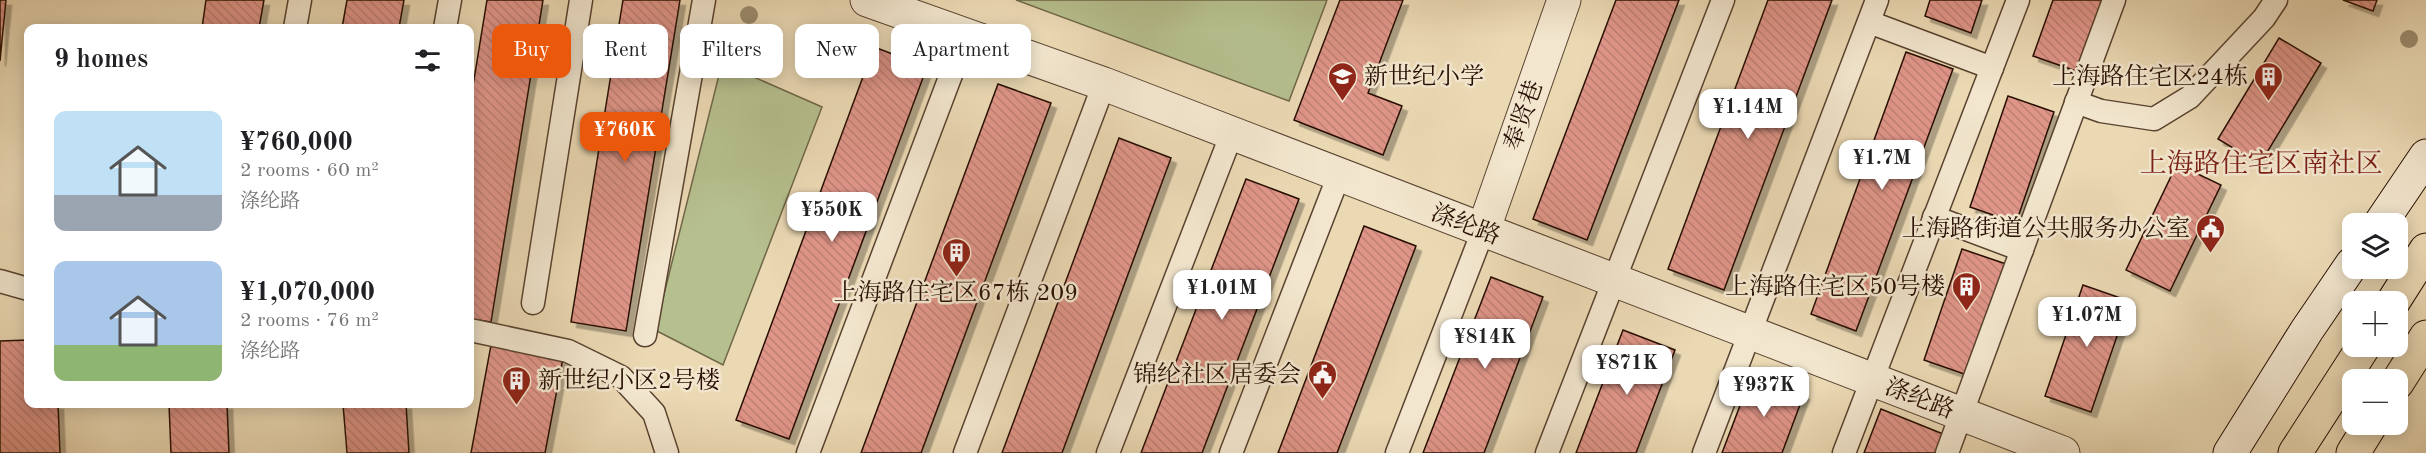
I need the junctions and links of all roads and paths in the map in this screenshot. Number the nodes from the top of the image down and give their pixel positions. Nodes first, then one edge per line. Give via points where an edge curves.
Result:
1 (300, 0) edge
2 (450, 0) edge
3 (581, 0) edge
4 (704, 0) edge
5 (867, 0) edge
6 (1564, 0) edge
7 (1723, 0) edge
8 (1878, 0) edge
9 (2018, 0) edge
10 (2114, 0) edge
11 (2276, 0) edge
12 (1869, 22) junction
13 (296, 24) edge
14 (446, 24) edge
15 (935, 24) edge
16 (1031, 58) edge
17 (1992, 68) junction
18 (950, 78) edge
19 (1104, 84) junction
20 (2076, 102) junction
21 (1232, 134) junction
22 (2426, 156) edge
23 (1339, 175) junction
24 (2387, 213) edge
25 (1934, 217) junction
26 (1483, 231) junction
27 (2022, 250) junction
28 (2426, 250) edge
29 (2342, 279) edge
30 (0, 281) edge
31 (1614, 281) junction
32 (24, 288) edge
33 (2400, 291) edge
34 (533, 303) dead end
35 (474, 331) edge
36 (1750, 333) junction
37 (645, 335) dead end
38 (2426, 337) edge
39 (2357, 357) edge
40 (2406, 369) edge
41 (1872, 380) junction
42 (1961, 414) junction
43 (2364, 435) edge
44 (668, 453) edge
45 (808, 453) edge
46 (965, 453) edge
47 (1108, 453) edge
48 (1231, 453) edge
49 (1397, 453) edge
50 (1547, 453) edge
51 (1704, 453) edge
52 (1844, 453) edge
53 (1947, 453) edge
54 (2063, 453) edge
55 (2230, 453) edge
56 (2295, 453) edge
57 (2353, 453) edge

1 - 13 lane
2 - 14 lane
3 - 34 lane
4 - 37 lane
5 - 15 street, 涤纶路
6 - 26 street, 奉贤巷
7 - 31 lane
8 - 12 lane
9 - 17 lane
10 - 20 lane
11 - 20 lane via 2190,97 2154,119 2102,111
12 - 17 lane
12 - 36 lane
16 - 19 street, 涤纶路
17 - 25 lane
18 - 45 lane
19 - 21 street, 涤纶路
19 - 46 lane
20 - 27 lane
21 - 23 street, 涤纶路
21 - 47 lane
22 - 24 street
23 - 26 street, 涤纶路
23 - 48 lane
25 - 27 lane
25 - 41 lane
26 - 31 street, 涤纶路
26 - 49 lane
27 - 42 lane
28 - 33 main road
29 - 55 street
30 - 32 lane
31 - 36 street, 涤纶路
31 - 50 lane
35 - 44 lane via 568,351 621,377 654,413
36 - 41 street, 涤纶路
36 - 51 lane
38 - 40 main road
39 - 56 main road
41 - 42 street, 涤纶路
41 - 52 lane
42 - 53 lane
42 - 54 street, 涤纶路
43 - 57 main road

